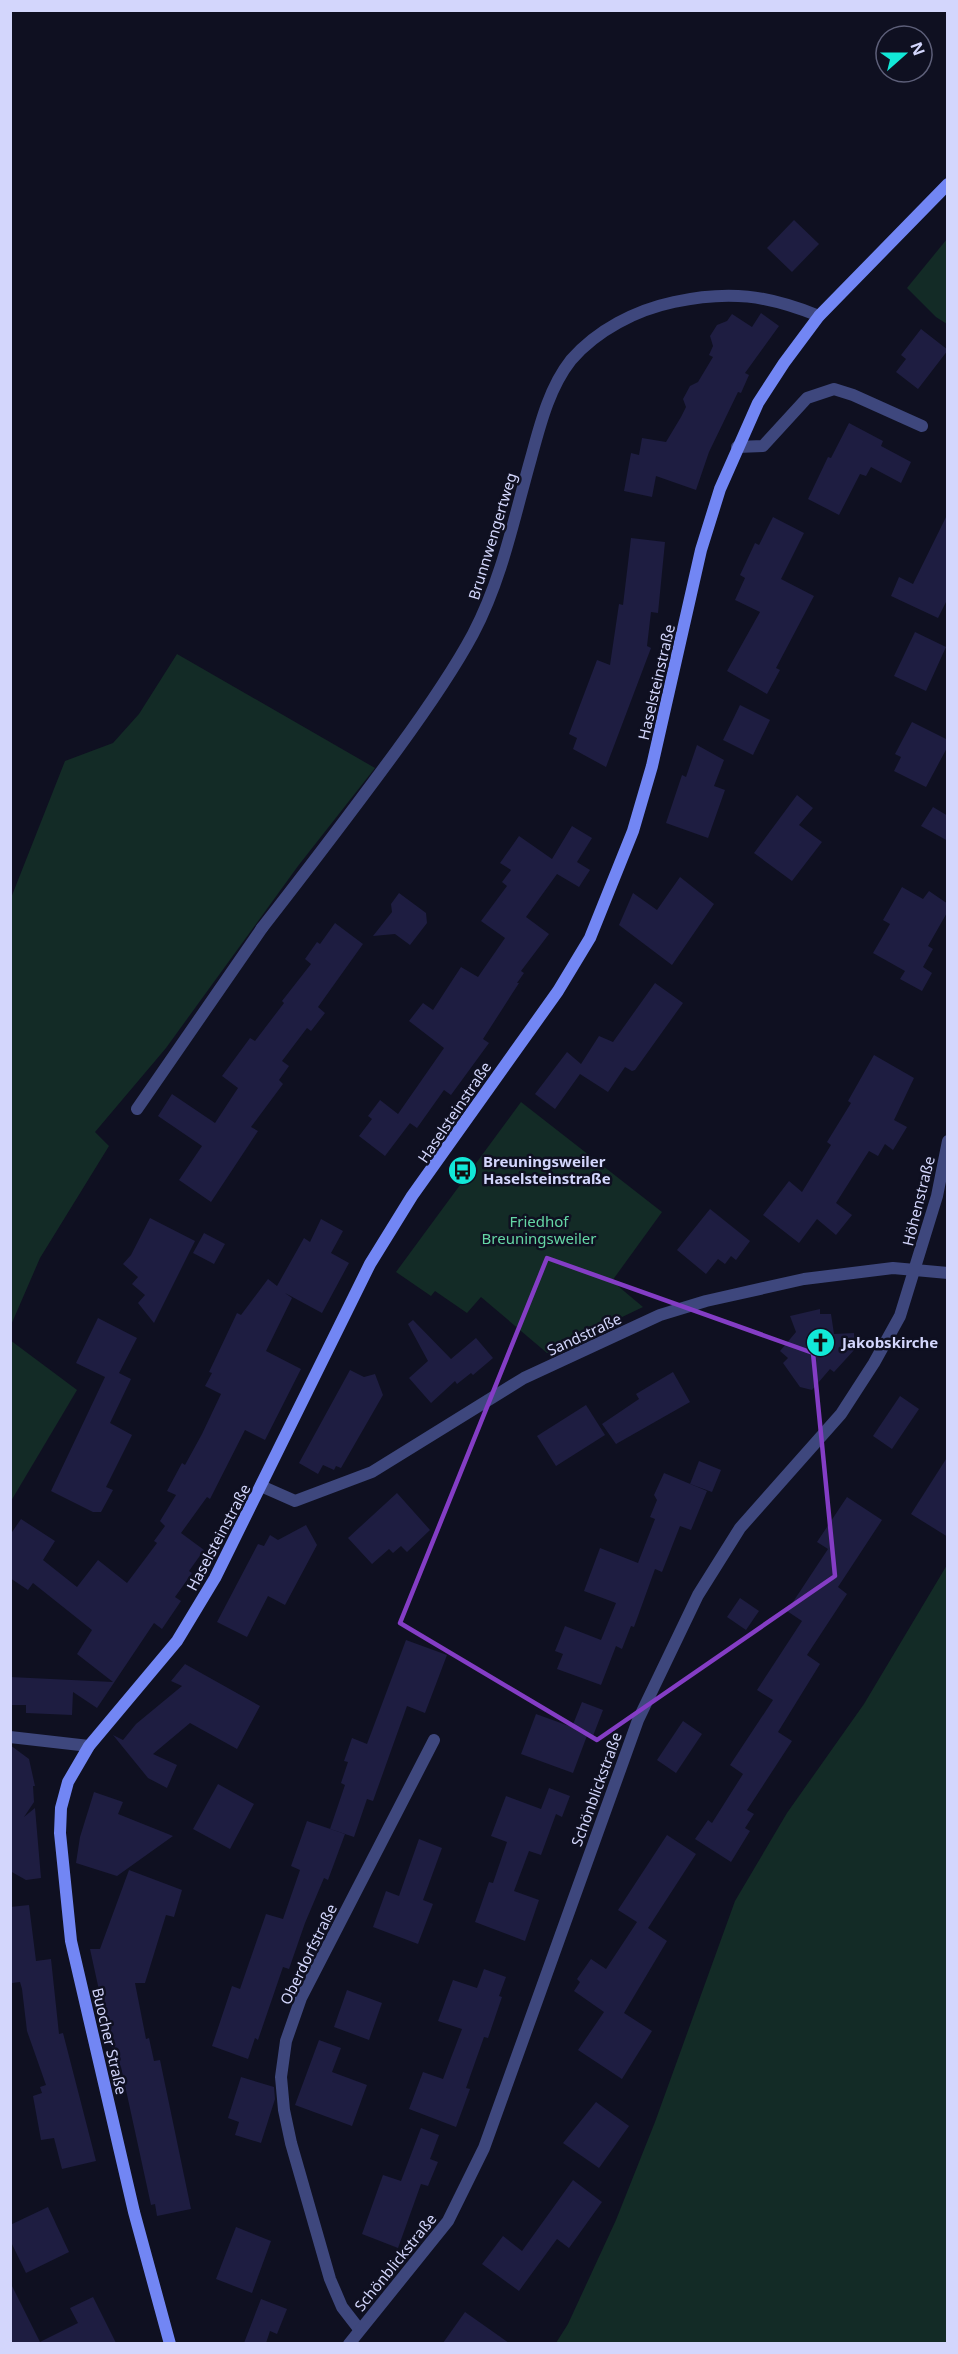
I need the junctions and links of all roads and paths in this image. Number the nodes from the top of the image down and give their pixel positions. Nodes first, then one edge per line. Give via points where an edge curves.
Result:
1 (948, 184) edge
2 (819, 316) junction
3 (922, 426) dead end
4 (737, 447) junction
5 (136, 1109) dead end
6 (948, 1140) edge
7 (916, 1268) junction
8 (948, 1273) edge
9 (261, 1486) junction
10 (10, 1737) edge
11 (434, 1740) dead end
12 (89, 1746) junction
13 (359, 2330) junction
14 (170, 2343) edge
15 (349, 2343) edge

1 - 2 street, Haselsteinstraße
2 - 4 street, Haselsteinstraße via 758,403
2 - 5 street, Brunnwengertweg via 763,297 700,296 627,317 594,338 571,361 553,390 492,596 472,636 413,728 262,928
3 - 4 street via 834,389 807,398 763,446
4 - 9 street, Haselsteinstraße via 701,550 652,766 633,831 590,938 558,991 412,1196 370,1264
6 - 7 street, Höhenstraße
7 - 8 street, Sandstraße
7 - 9 street, Sandstraße via 804,1279 706,1301 660,1316 524,1378 372,1472 295,1501
7 - 13 street, Schönblickstraße via 900,1316 841,1414 740,1528 698,1595 638,1720 484,2148 448,2221
9 - 12 street, Haselsteinstraße via 215,1578 177,1641
10 - 12 street
11 - 13 street, Oberdorfstraße via 300,1998 286,2041 281,2077 291,2144 330,2279 342,2307
12 - 14 street, Buocher Straße via 68,1782 61,1808 71,1941 134,2212
13 - 15 street, Schönblickstraße

